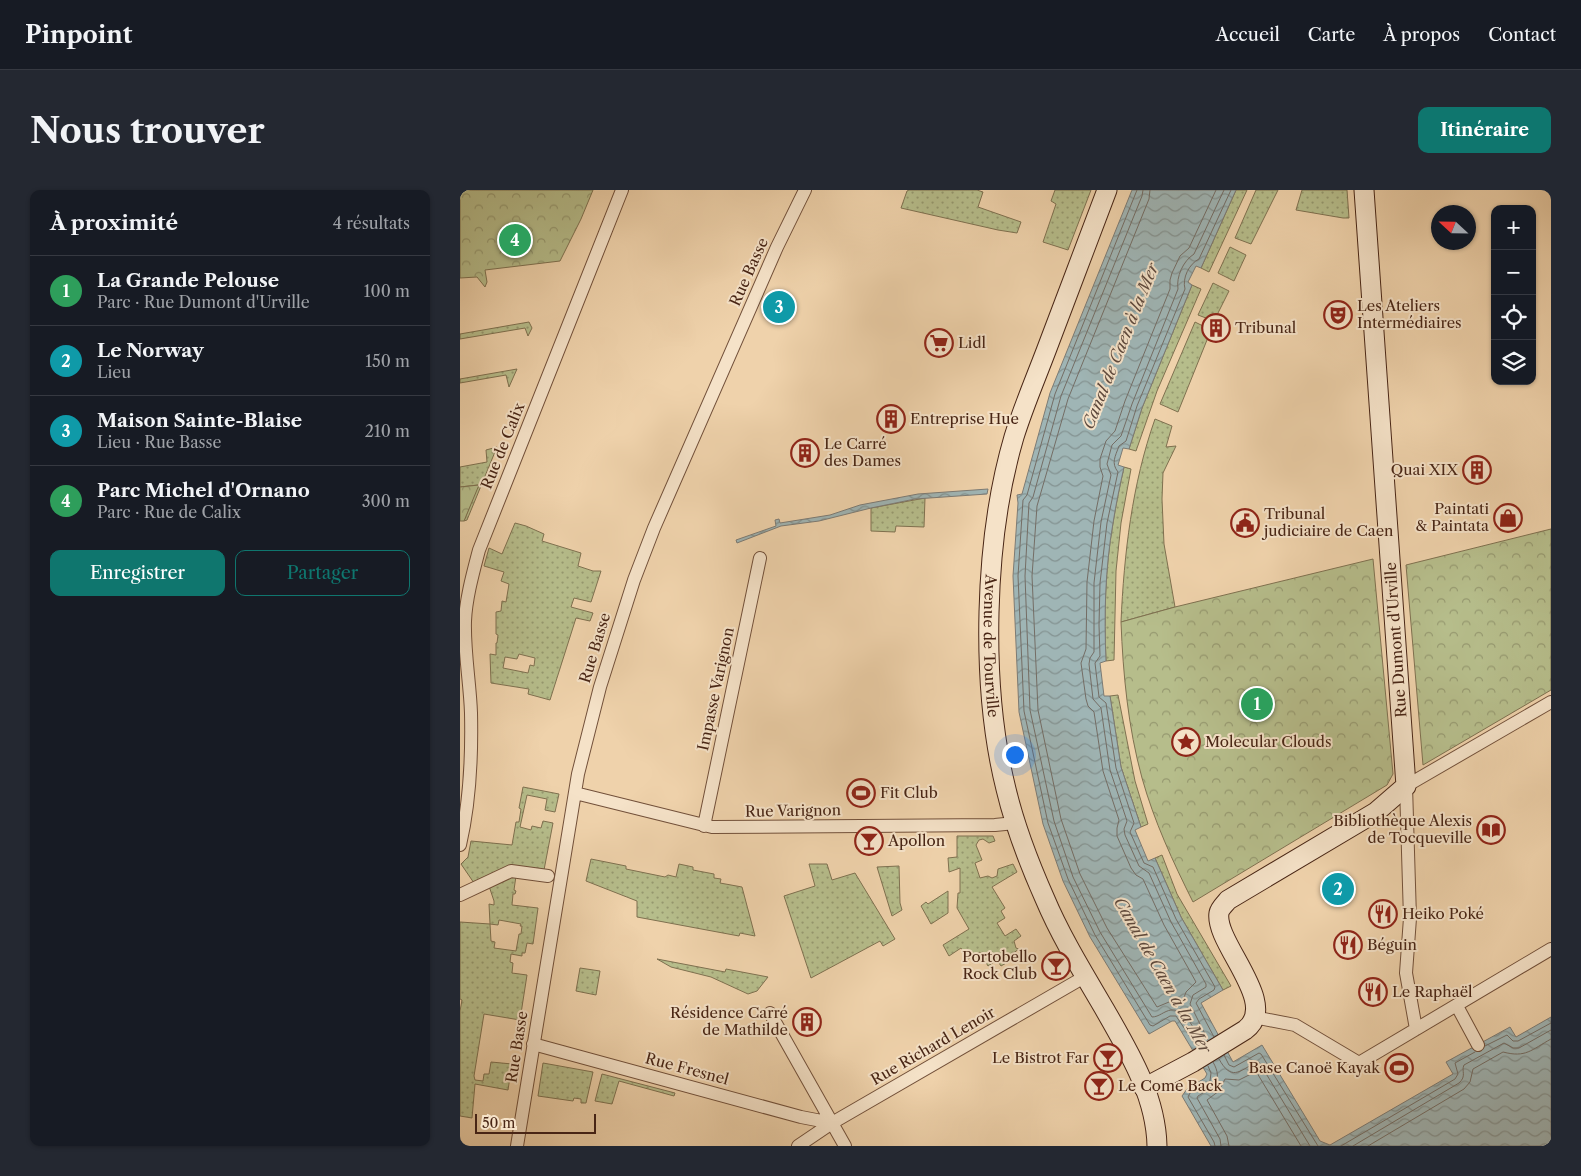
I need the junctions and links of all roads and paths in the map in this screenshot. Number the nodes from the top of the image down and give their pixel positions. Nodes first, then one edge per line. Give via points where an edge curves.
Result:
1 (622, 190) edge
2 (805, 190) edge
3 (1107, 190) edge
4 (1364, 190) edge
5 (760, 558) dead end
6 (1551, 702) edge
7 (1406, 786) junction
8 (575, 793) junction
9 (1016, 823) junction
10 (704, 826) junction
11 (460, 845) edge
12 (548, 876) dead end
13 (460, 895) edge
14 (1551, 949) edge
15 (1086, 976) junction
16 (1457, 1006) junction
17 (770, 1013) dead end
18 (1250, 1024) junction
19 (1416, 1029) junction
20 (533, 1044) junction
21 (1478, 1045) dead end
22 (1144, 1088) junction
23 (832, 1123) junction
24 (518, 1146) edge
25 (798, 1146) edge
26 (845, 1146) edge
27 (1157, 1146) edge

1 - 11 street, Rue de Calix via 479,550 465,621 471,714 470,773
2 - 8 street, Rue Basse via 650,536 597,696
3 - 9 street, Avenue de Tourville via 1019,422 992,558 990,659 993,704 1006,788
4 - 7 street, Rue Dumont d'Urville
5 - 10 street, Impasse Varignon
6 - 7 street
7 - 18 street via 1376,812 1228,900 1220,912 1223,932 1255,1000
7 - 19 street, Rue Dumont d'Urville via 1410,918 1406,973
8 - 10 street, Rue Varignon
8 - 20 street, Rue Basse
9 - 10 street, Rue Varignon
9 - 15 street, Avenue de Tourville via 1029,864 1060,932
12 - 13 street via 511,871
14 - 16 street
15 - 22 street, Avenue de Tourville via 1119,1034
15 - 23 street, Rue Richard Lenoir
16 - 19 street
16 - 21 street
17 - 23 street
18 - 19 street via 1295,1025 1359,1063
18 - 22 street via 1198,1059
20 - 23 street, Rue Fresnel
20 - 24 street, Rue Basse
22 - 27 street, Avenue de Tourville via 1154,1118
23 - 25 street, Rue Richard Lenoir
23 - 26 street

